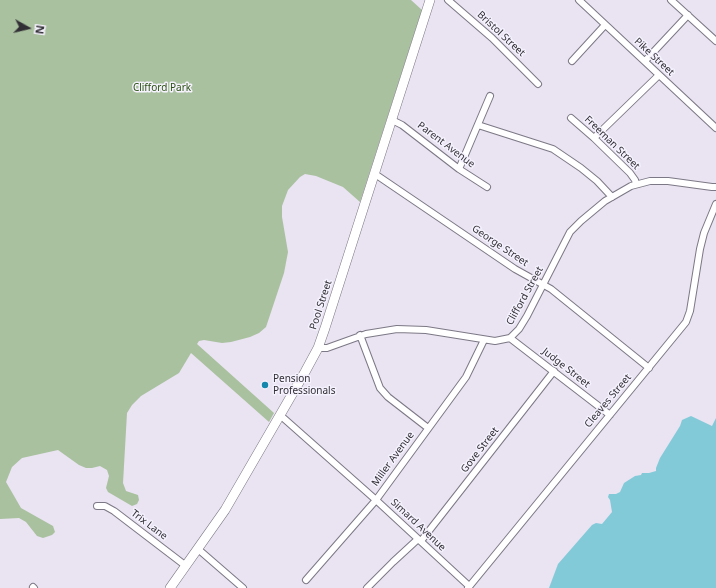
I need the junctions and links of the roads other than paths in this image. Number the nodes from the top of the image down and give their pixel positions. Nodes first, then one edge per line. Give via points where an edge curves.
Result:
1 (430, 0) edge
2 (448, 0) edge
3 (579, 0) edge
4 (671, 0) edge
5 (688, 15) junction
6 (605, 25) junction
7 (716, 41) edge
8 (572, 61) dead end
9 (645, 61) junction
10 (658, 74) junction
11 (538, 84) dead end
12 (490, 96) dead end
13 (571, 118) dead end
14 (392, 120) junction
15 (478, 125) junction
16 (716, 128) edge
17 (594, 138) junction
18 (459, 169) junction
19 (375, 174) junction
20 (636, 184) junction
21 (487, 187) dead end
22 (716, 187) edge
23 (612, 197) junction
24 (716, 204) edge
25 (544, 285) junction
26 (360, 335) junction
27 (510, 338) junction
28 (484, 340) junction
29 (318, 348) junction
30 (649, 368) junction
31 (554, 371) junction
32 (280, 414) junction
33 (610, 415) junction
34 (428, 428) junction
35 (376, 500) junction
36 (97, 506) dead end
37 (419, 540) junction
38 (198, 549) junction
39 (186, 566) junction
40 (306, 580) dead end
41 (469, 587) edge
42 (170, 588) edge
43 (243, 588) edge
44 (367, 588) edge

1 - 14 main road, Pool Street
2 - 11 street, Bristol Street via 492,38
3 - 6 street, Pike Street
4 - 5 street
5 - 7 street
5 - 9 street
6 - 8 street
6 - 9 street, Pike Street
9 - 10 street, Pike Street
10 - 16 street, Pike Street
10 - 17 street
12 - 15 street
13 - 17 street, Freeman Street
14 - 18 street, Parent Avenue
14 - 19 main road, Pool Street
15 - 18 street
15 - 23 street via 553,149 597,181
17 - 20 street, Freeman Street via 630,173
18 - 21 street, Parent Avenue
19 - 25 street, George Street via 515,269
19 - 29 main road, Pool Street
20 - 22 street, Clifford Street via 661,180
20 - 23 street, Clifford Street
23 - 25 street, Clifford Street via 588,214 570,232
24 - 30 street, Cleaves Street via 701,245 687,320
25 - 27 street, Clifford Street via 522,325
25 - 30 street, George Street
26 - 28 street, Clifford Street via 408,329 443,332
26 - 29 street, Clifford Street via 327,348
26 - 34 street via 380,388
27 - 28 street, Clifford Street
27 - 31 street, Judge Street
28 - 34 street, Miller Avenue via 466,377
29 - 32 main road, Pool Street
30 - 33 street, Cleaves Street
31 - 33 street, Judge Street
31 - 37 street, Gove Street
32 - 35 street, Simard Avenue
32 - 38 main road, Pool Street via 225,510
33 - 41 street, Cleaves Street
34 - 35 street, Miller Avenue
35 - 37 street, Simard Avenue
35 - 40 street, Miller Avenue
36 - 39 street, Trix Lane via 105,506 119,514
37 - 41 street, Simard Avenue
37 - 44 street, Gove Street
38 - 39 main road, Pool Street
38 - 43 street
39 - 42 main road, Pool Street

